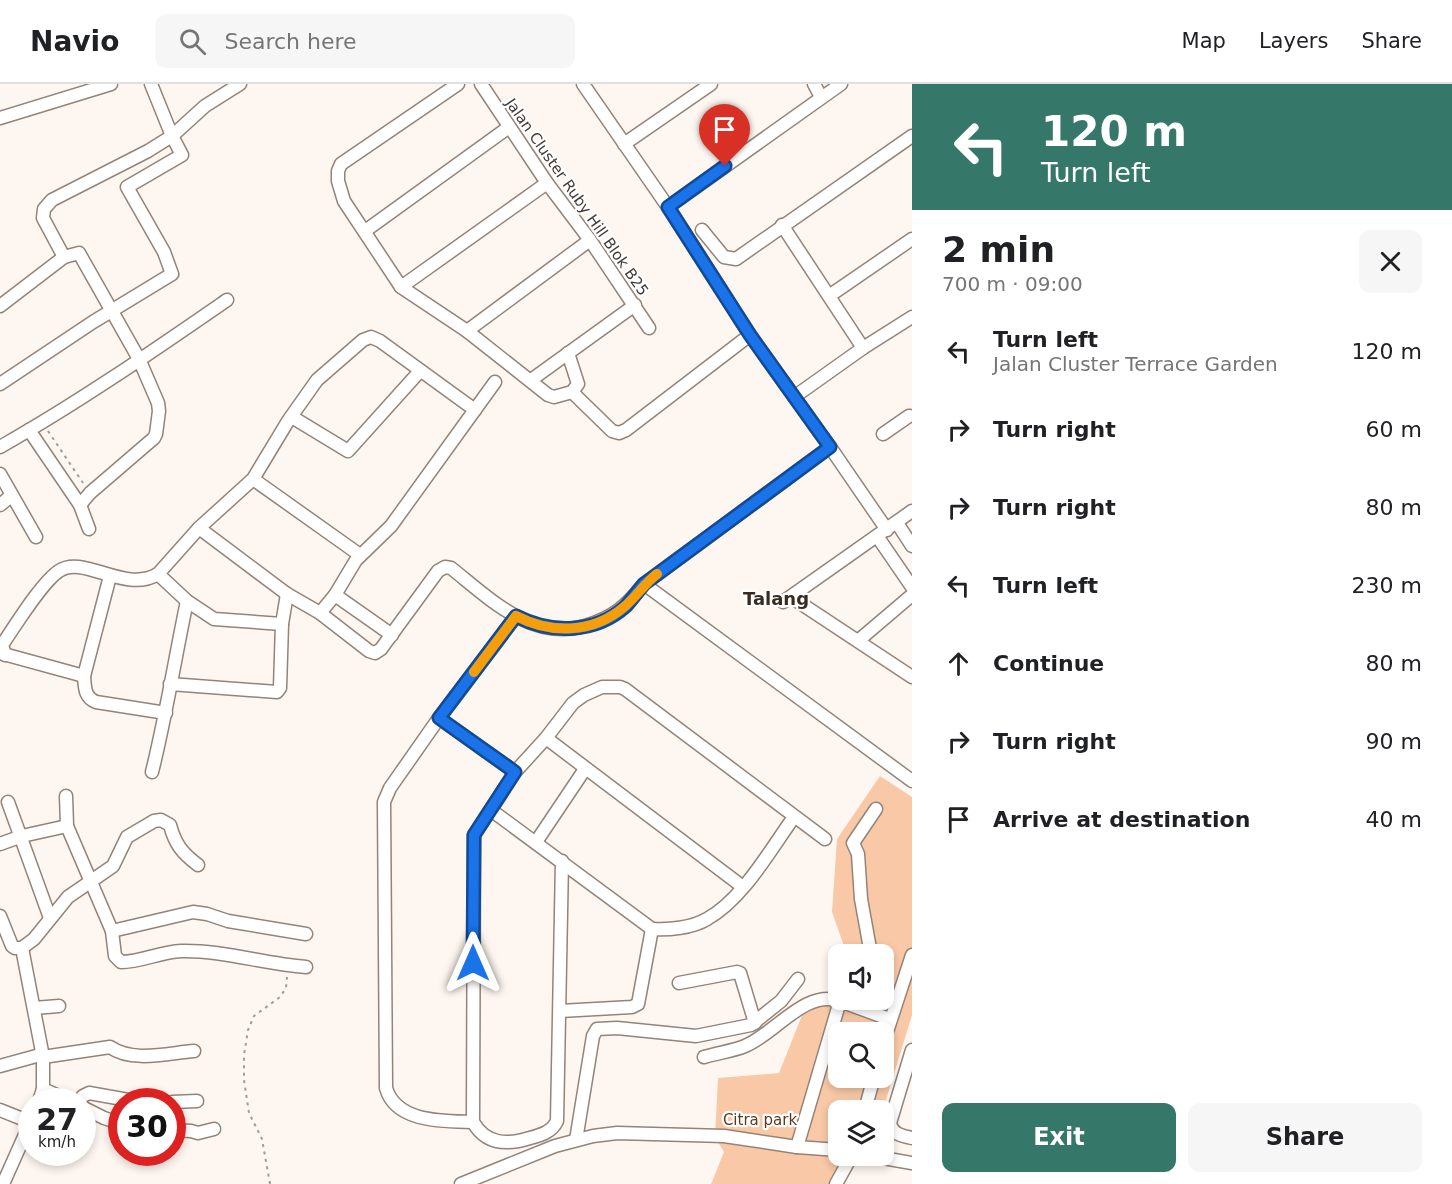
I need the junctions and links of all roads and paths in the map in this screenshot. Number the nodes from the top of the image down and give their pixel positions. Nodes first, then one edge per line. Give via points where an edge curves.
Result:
1 (111, 84) edge
2 (151, 84) edge
3 (240, 84) edge
4 (458, 84) edge
5 (481, 84) edge
6 (711, 84) edge
7 (814, 84) edge
8 (841, 84) edge
9 (589, 86) edge
10 (821, 97) junction
11 (0, 118) edge
12 (509, 127) junction
13 (172, 136) junction
14 (912, 136) edge
15 (624, 144) junction
16 (547, 183) junction
17 (668, 207) junction
18 (782, 225) junction
19 (702, 230) dead end
20 (364, 231) junction
21 (912, 239) edge
22 (590, 240) junction
23 (64, 257) junction
24 (401, 287) junction
25 (829, 296) junction
26 (227, 300) dead end
27 (635, 305) junction
28 (0, 306) edge
29 (111, 311) junction
30 (912, 317) edge
31 (649, 328) dead end
32 (467, 331) junction
33 (750, 335) junction
34 (863, 348) junction
35 (568, 353) junction
36 (139, 359) junction
37 (420, 371) junction
38 (531, 380) junction
39 (495, 382) dead end
40 (0, 384) edge
41 (572, 392) junction
42 (794, 397) junction
43 (475, 410) junction
44 (911, 416) edge
45 (292, 417) junction
46 (42, 422) junction
47 (29, 430) junction
48 (883, 434) dead end
49 (0, 447) edge
50 (830, 447) junction
51 (0, 474) edge
52 (253, 479) junction
53 (90, 493) junction
54 (11, 496) junction
55 (0, 505) edge
56 (80, 505) junction
57 (912, 512) edge
58 (199, 528) junction
59 (89, 529) dead end
60 (887, 530) junction
61 (36, 537) dead end
62 (912, 546) edge
63 (360, 555) junction
64 (158, 574) junction
65 (110, 576) junction
66 (644, 584) junction
67 (912, 587) edge
68 (287, 594) junction
69 (335, 595) junction
70 (912, 595) edge
71 (187, 601) junction
72 (320, 613) junction
73 (516, 616) junction
74 (282, 624) junction
75 (392, 635) junction
76 (859, 640) junction
77 (2, 651) edge
78 (84, 676) junction
79 (912, 677) edge
80 (170, 684) junction
81 (166, 713) junction
82 (439, 718) junction
83 (546, 738) junction
84 (585, 769) junction
85 (152, 772) dead end
86 (515, 772) junction
87 (912, 781) edge
88 (66, 796) dead end
89 (8, 802) dead end
90 (876, 809) dead end
91 (491, 810) junction
92 (794, 817) junction
93 (67, 826) junction
94 (22, 836) junction
95 (825, 839) dead end
96 (536, 842) junction
97 (0, 844) edge
98 (562, 861) junction
99 (198, 865) dead end
100 (91, 882) junction
101 (743, 886) junction
102 (50, 918) junction
103 (1, 924) edge
104 (652, 929) junction
105 (112, 931) junction
106 (306, 934) dead end
107 (869, 944) edge
108 (22, 948) junction
109 (912, 954) edge
110 (282, 964) junction
111 (306, 966) dead end
112 (798, 980) dead end
113 (679, 983) dead end
114 (828, 998) edge
115 (59, 1006) dead end
116 (34, 1008) junction
117 (838, 1010) edge
118 (872, 1010) edge
119 (560, 1011) junction
120 (889, 1019) junction
121 (888, 1022) edge
122 (755, 1023) junction
123 (912, 1050) edge
124 (194, 1051) dead end
125 (43, 1057) junction
126 (704, 1057) dead end
127 (0, 1066) edge
128 (43, 1088) edge
129 (186, 1101) edge
130 (197, 1101) dead end
131 (0, 1110) edge
132 (18, 1116) edge
133 (473, 1122) junction
134 (214, 1129) dead end
135 (186, 1131) edge
136 (912, 1138) edge
137 (576, 1140) junction
138 (18, 1142) edge
139 (797, 1147) junction
140 (828, 1149) edge
141 (894, 1160) edge
142 (912, 1163) edge
143 (5, 1164) edge
144 (846, 1166) edge
145 (3, 1184) edge
146 (270, 1184) edge
147 (461, 1184) edge
148 (837, 1184) edge

1 - 11 street
2 - 13 street
3 - 13 street via 205,106
4 - 20 street via 341,164 338,181 344,201
5 - 12 street, Jalan Cluster Ruby Hill Blok B25
6 - 15 street
7 - 10 street
8 - 10 street
9 - 15 street
10 - 17 street
12 - 16 street, Jalan Cluster Ruby Hill Blok B25
12 - 20 street
13 - 23 street via 51,200 43,218
13 - 29 street via 182,155 127,187 164,252 172,274
14 - 18 street
15 - 17 street
16 - 22 street, Jalan Cluster Ruby Hill Blok B25
16 - 24 street
17 - 33 street
18 - 19 street via 736,259 724,257
18 - 25 street
20 - 24 street
21 - 25 street
22 - 27 street, Jalan Cluster Ruby Hill Blok B25
22 - 32 street
23 - 28 street
23 - 29 street via 81,254
24 - 32 street
25 - 34 street
26 - 36 street
27 - 31 street, Jalan Cluster Ruby Hill Blok B25
27 - 35 street
29 - 36 street
29 - 40 street
30 - 34 street
32 - 38 street
33 - 41 street via 619,433 612,431
33 - 42 street
34 - 42 street
35 - 38 street
35 - 41 street via 578,381
36 - 46 street
36 - 53 street via 159,407 155,436
37 - 43 street
37 - 45 street via 349,451
37 - 45 street via 371,337 317,380
38 - 41 street via 554,397
39 - 43 street
42 - 50 street
43 - 63 street via 392,526
44 - 48 street
45 - 52 street
46 - 47 street
46 - 53 path
47 - 49 street
47 - 56 street
50 - 60 street
50 - 66 street
51 - 54 street
52 - 58 street
52 - 63 street
53 - 56 street
54 - 55 street
54 - 61 street
56 - 59 street
57 - 60 street
58 - 64 street
58 - 68 street
60 - 62 street
60 - 67 street
60 - 76 street via 787,600
63 - 69 street
64 - 65 street via 137,581
64 - 71 street
65 - 77 street via 72,566 60,569 46,583
65 - 78 street
66 - 73 street via 615,614 572,629 550,629
66 - 87 street
68 - 72 street
68 - 74 street
69 - 72 street
69 - 75 street
70 - 76 street
71 - 74 street via 219,621
71 - 80 street
72 - 75 street via 373,653
73 - 75 street via 445,567
73 - 82 street
74 - 80 street via 280,688 275,693
76 - 79 street
77 - 78 street
78 - 81 street via 85,692 92,701
80 - 81 street
81 - 85 street
82 - 86 street
82 - 133 street via 384,802 386,1088 393,1102 408,1113
83 - 84 street
83 - 86 street
83 - 92 street via 578,698 602,687 620,687
84 - 96 street
84 - 101 street
86 - 91 street
88 - 93 street
89 - 94 street
90 - 107 street via 853,843 858,854
91 - 96 street
91 - 133 street via 473,838
92 - 95 street
92 - 101 street
93 - 94 street
93 - 100 street
94 - 97 street
94 - 102 street
96 - 98 street
98 - 104 street
98 - 119 street
99 - 100 street via 175,842 170,825 154,821 127,837 113,866
100 - 102 street via 68,897
100 - 105 street
101 - 104 street via 729,903 706,920 690,926
102 - 108 street
103 - 108 street via 12,946
104 - 119 street via 638,1004
105 - 106 street via 193,912
105 - 110 street via 115,956 121,962 178,951 219,953
108 - 116 street
109 - 120 street
110 - 111 street
110 - 146 path via 288,981 286,988 254,1016 244,1055 249,1113 262,1139
112 - 122 street via 782,1001
113 - 122 street via 740,973
114 - 126 street via 814,1000 746,1046
115 - 116 street
116 - 125 street
117 - 139 street
118 - 120 street
119 - 133 street via 554,1127 515,1143 502,1143 484,1136
120 - 121 street
122 - 137 street via 696,1036 597,1029
123 - 136 street via 890,1123 897,1134
124 - 125 street via 147,1056 120,1054 110,1047
125 - 127 street
125 - 128 street
129 - 130 street
131 - 132 street
134 - 135 street via 199,1133
137 - 139 street via 617,1133 654,1133 724,1136
137 - 147 street
138 - 143 street
139 - 140 street
141 - 142 street
143 - 145 street
144 - 148 street

